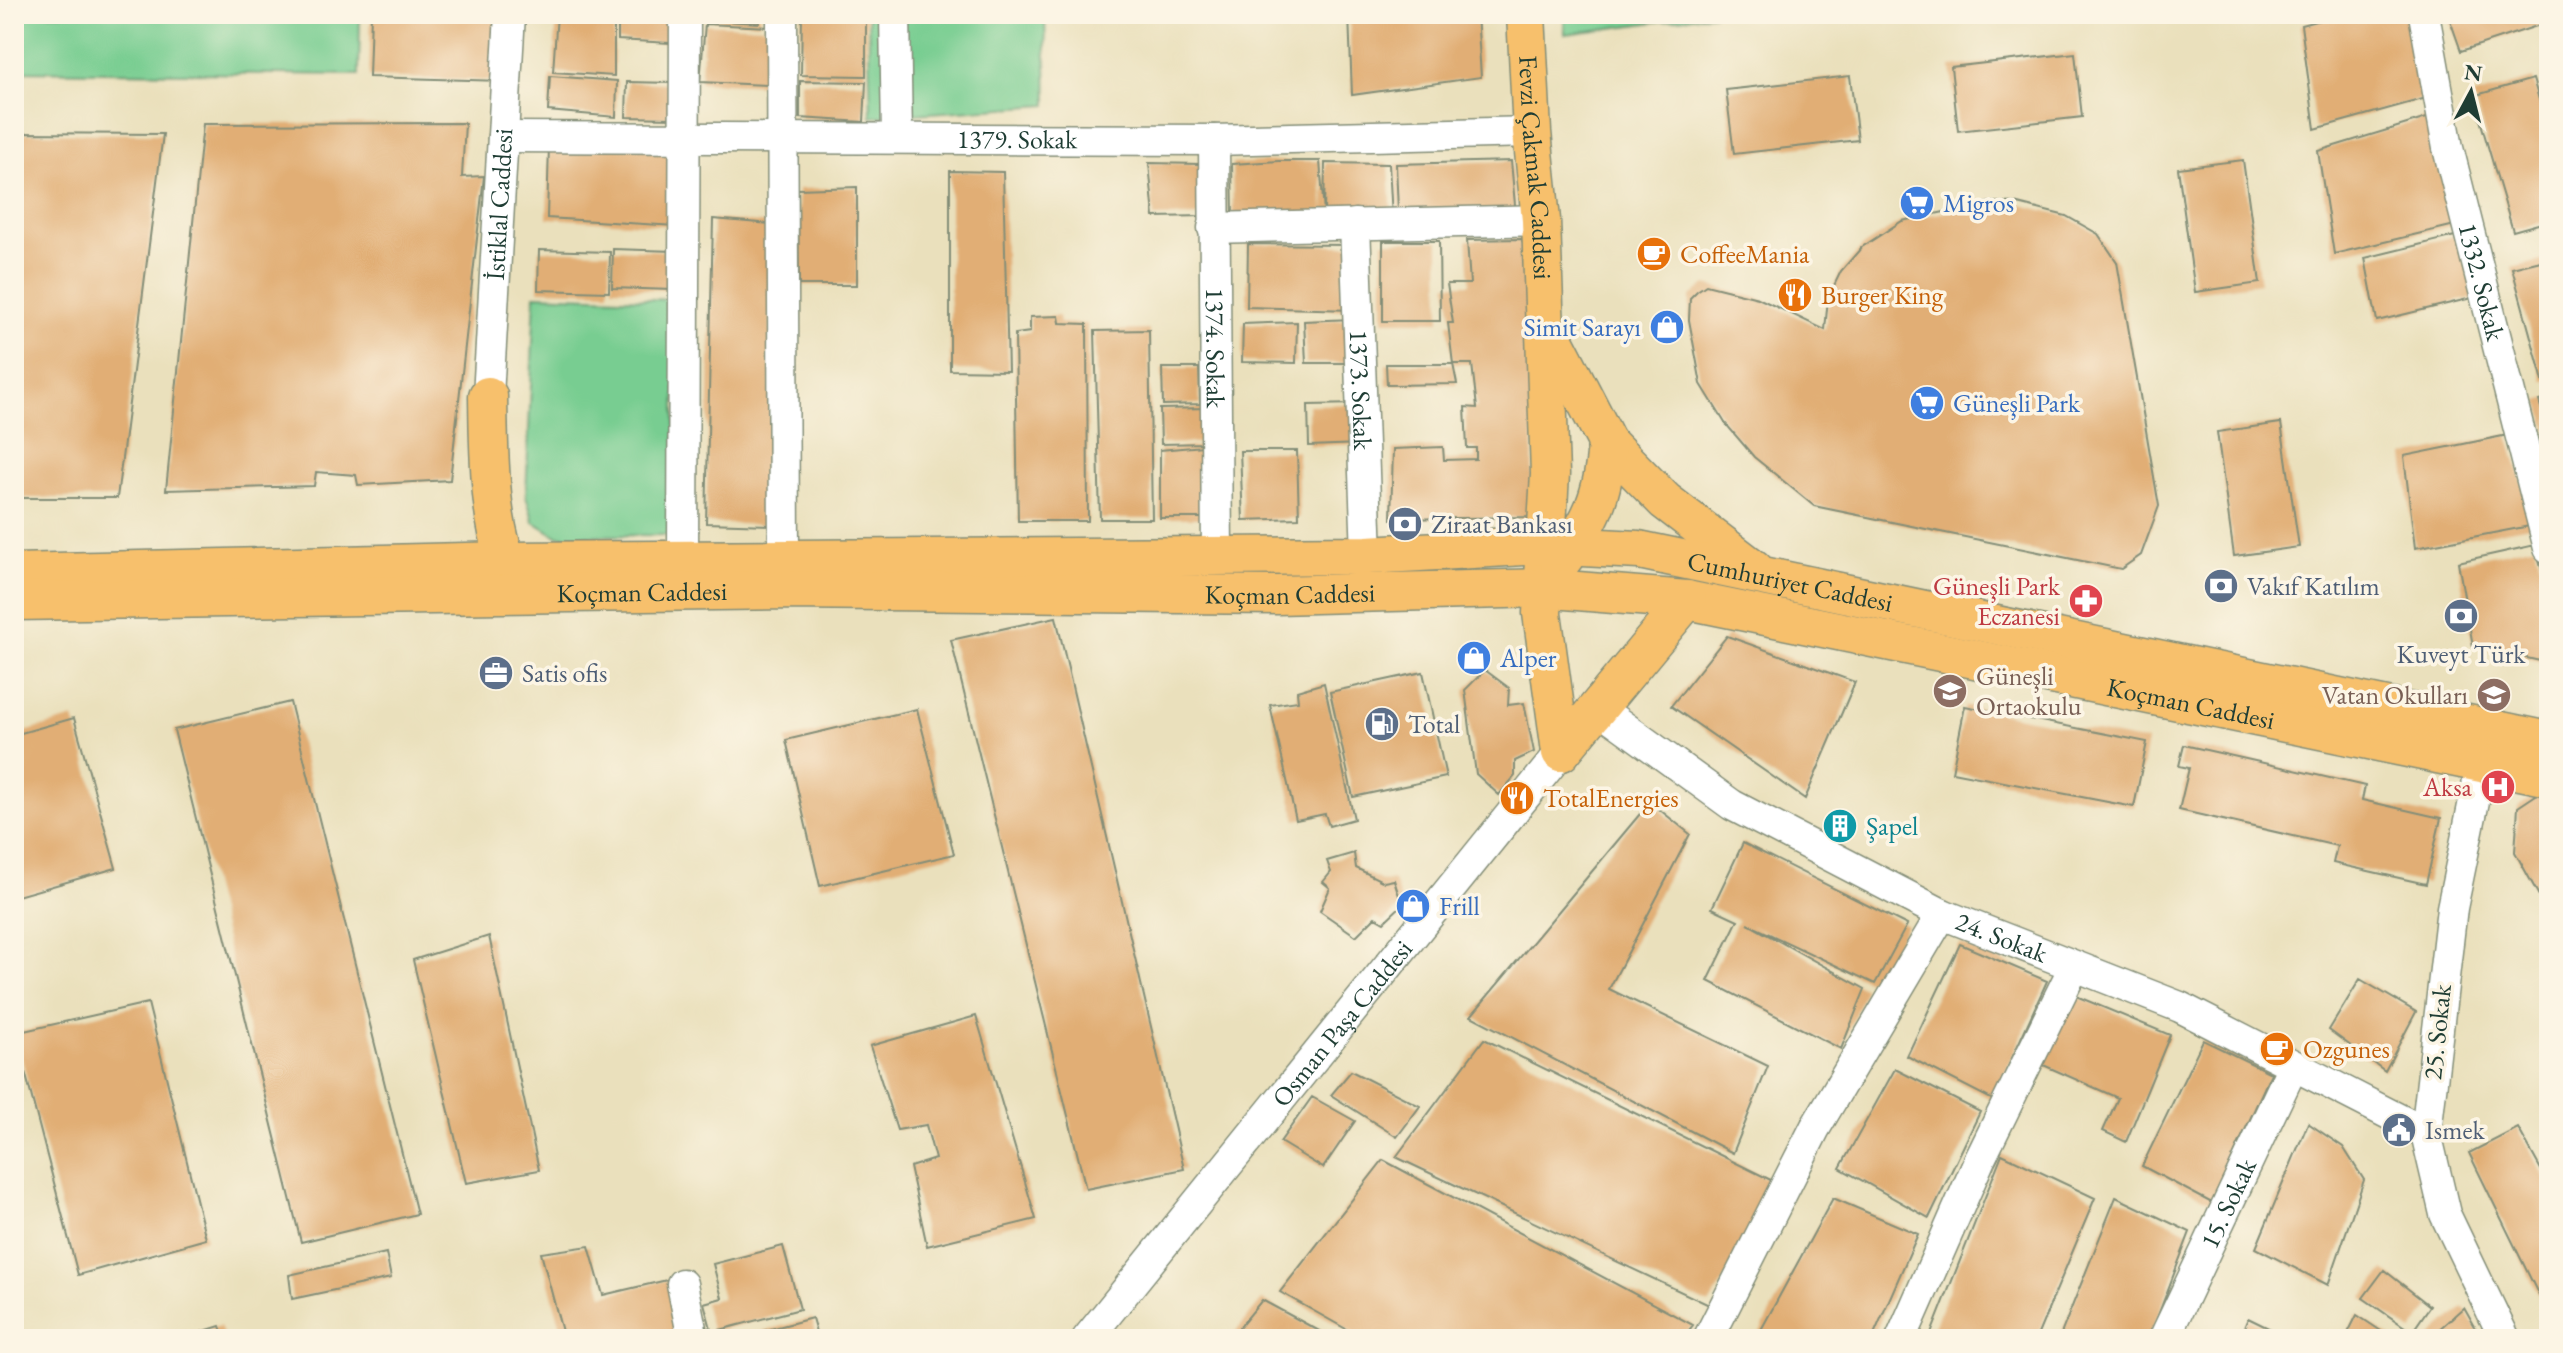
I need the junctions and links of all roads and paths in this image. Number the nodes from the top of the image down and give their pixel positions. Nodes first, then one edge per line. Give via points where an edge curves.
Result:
1 (510, 14) edge
2 (685, 14) edge
3 (782, 14) edge
4 (895, 14) edge
5 (1526, 14) edge
6 (2424, 14) edge
7 (1532, 132) junction
8 (503, 137) junction
9 (782, 137) junction
10 (682, 138) junction
11 (897, 138) junction
12 (1214, 140) junction
13 (1541, 220) junction
14 (1355, 224) junction
15 (1213, 228) junction
16 (1545, 323) junction
17 (488, 396) junction
18 (1607, 442) junction
19 (1559, 546) junction
20 (2549, 548) edge
21 (1367, 555) junction
22 (1217, 556) junction
23 (683, 560) junction
24 (784, 560) junction
25 (507, 561) junction
26 (443, 562) junction
27 (14, 573) edge
28 (1763, 577) junction
29 (1541, 588) junction
30 (563, 593) junction
31 (1687, 600) junction
32 (14, 601) edge
33 (1598, 708) junction
34 (2549, 741) edge
35 (1561, 752) junction
36 (2482, 762) junction
37 (2549, 777) edge
38 (1942, 914) junction
39 (2074, 967) junction
40 (2293, 1066) junction
41 (2426, 1133) junction
42 (682, 1284) dead end
43 (2499, 1336) edge
44 (693, 1339) edge
45 (1087, 1339) edge
46 (1708, 1339) edge
47 (1901, 1339) edge
48 (2164, 1339) edge

1 - 8 street, İstiklal Caddesi
2 - 10 street
3 - 9 street
4 - 11 street
5 - 7 main road, Fevzi Çakmak Caddesi
6 - 20 street, 1332. Sokak via 2448,148
7 - 12 street, 1379. Sokak
7 - 13 main road, Fevzi Çakmak Caddesi
8 - 10 street, 1379. Sokak
8 - 17 street, İstiklal Caddesi
9 - 10 street, 1379. Sokak
9 - 11 street, 1379. Sokak
9 - 24 street
10 - 23 street
11 - 12 street, 1379. Sokak
12 - 15 street, 1374. Sokak
13 - 14 street
13 - 16 main road, Fevzi Çakmak Caddesi
14 - 15 street
14 - 21 street, 1373. Sokak
15 - 22 street, 1374. Sokak
16 - 18 main road
16 - 19 main road, Fevzi Çakmak Caddesi via 1550,474
17 - 25 main road via 490,480
17 - 26 main road via 472,534 464,549
18 - 19 main road via 1604,484
18 - 28 main road via 1665,501
19 - 21 main road, Koçman Caddesi
19 - 28 main road, Cumhuriyet Caddesi via 1639,550
19 - 29 main road, Fevzi Çakmak Caddesi
21 - 22 main road, Koçman Caddesi
22 - 24 main road, Koçman Caddesi
23 - 24 main road, Koçman Caddesi
23 - 25 main road, Koçman Caddesi
25 - 26 main road, Koçman Caddesi
25 - 30 main road via 526,587
26 - 27 main road, Koçman Caddesi
28 - 34 main road, Cumhuriyet Caddesi
29 - 30 main road, Koçman Caddesi via 1277,595
29 - 31 main road, Koçman Caddesi
29 - 35 main road, Fevzi Çakmak Caddesi
30 - 32 main road, Koçman Caddesi
31 - 33 main road, Osman Paşa Caddesi
31 - 36 main road, Koçman Caddesi
33 - 35 main road, Osman Paşa Caddesi
33 - 38 street, 24. Sokak via 1732,805
35 - 45 street, Osman Paşa Caddesi
36 - 37 main road, Koçman Caddesi
36 - 41 street, 25. Sokak via 2452,908
38 - 39 street, 24. Sokak
38 - 46 street via 1815,1128
39 - 40 street, 24. Sokak via 2180,1007
39 - 47 street via 1980,1159
40 - 41 street, 24. Sokak
40 - 48 street, 15. Sokak
41 - 43 street, 25. Sokak via 2445,1214
42 - 44 street

